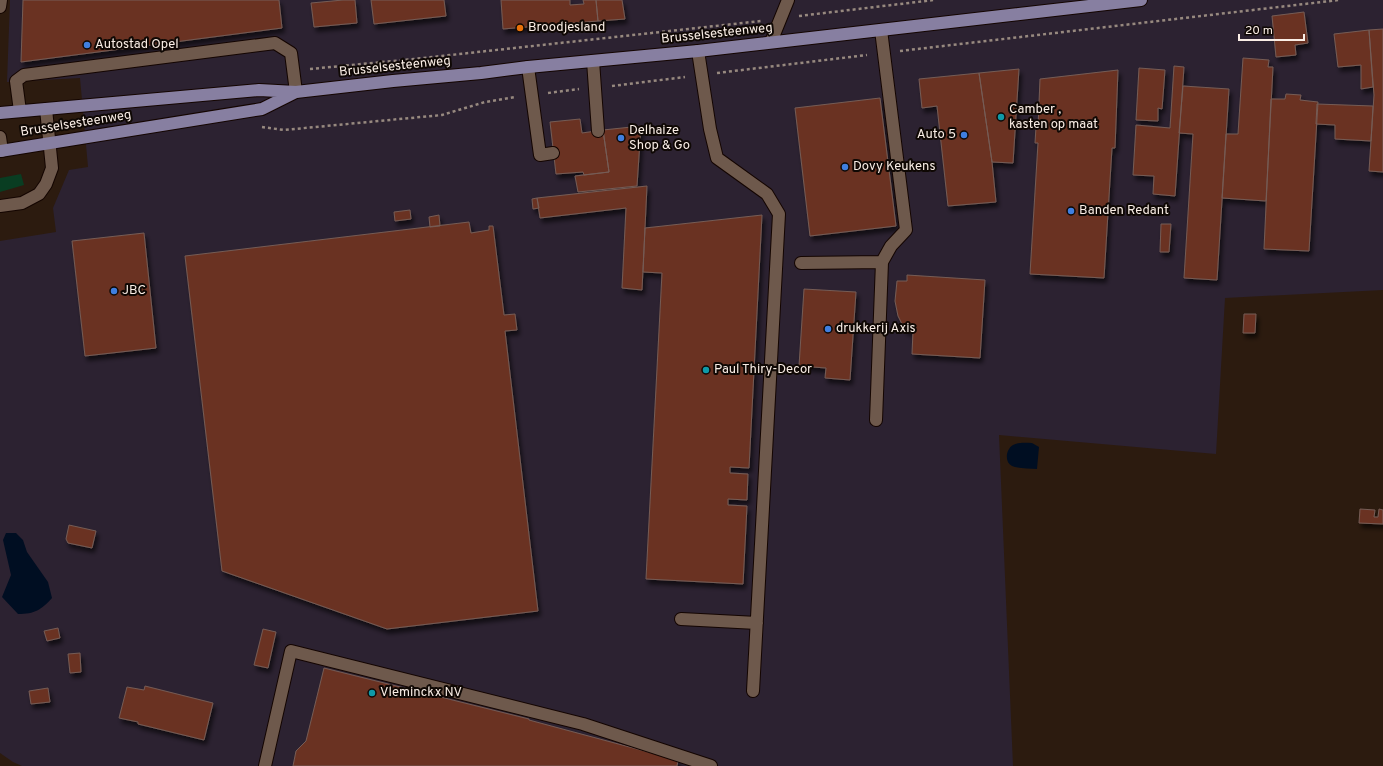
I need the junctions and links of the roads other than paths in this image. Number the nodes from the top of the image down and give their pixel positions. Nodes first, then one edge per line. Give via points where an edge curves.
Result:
1 (1, 0) edge
2 (788, 0) edge
3 (1141, 0) edge
4 (1056, 5) edge
5 (0, 7) edge
6 (881, 30) junction
7 (771, 42) junction
8 (698, 51) junction
9 (593, 61) junction
10 (528, 66) junction
11 (296, 92) junction
12 (46, 109) junction
13 (20, 111) junction
14 (0, 113) edge
15 (598, 131) dead end
16 (0, 138) edge
17 (49, 143) junction
18 (1, 151) edge
19 (553, 153) dead end
20 (0, 206) edge
21 (882, 262) junction
22 (801, 263) dead end
23 (876, 420) dead end
24 (681, 619) dead end
25 (757, 622) junction
26 (753, 691) dead end
27 (265, 766) edge
28 (711, 766) edge

1 - 5 street
2 - 7 street
3 - 4 main road, Brusselsesteenweg
4 - 6 main road, Brusselsesteenweg
6 - 7 main road, Brusselsesteenweg
6 - 21 street via 906,230 891,246
7 - 8 main road, Brusselsesteenweg
8 - 9 main road, Brusselsesteenweg
8 - 25 street via 717,158 767,194 779,214
9 - 10 main road, Brusselsesteenweg
9 - 15 street
10 - 11 main road, Brusselsesteenweg
10 - 19 street via 540,156
11 - 12 main road, Brusselsesteenweg via 259,90
11 - 13 street via 291,53 275,43 24,74 16,81
11 - 17 main road, Brusselsesteenweg via 262,109
12 - 13 main road, Brusselsesteenweg
12 - 17 street
13 - 14 main road, Brusselsesteenweg
16 - 18 street
17 - 18 main road, Brusselsesteenweg
17 - 20 street via 52,168 39,194 22,203
21 - 22 street
21 - 23 street
24 - 25 street
25 - 26 street
27 - 28 street via 291,651 583,724

